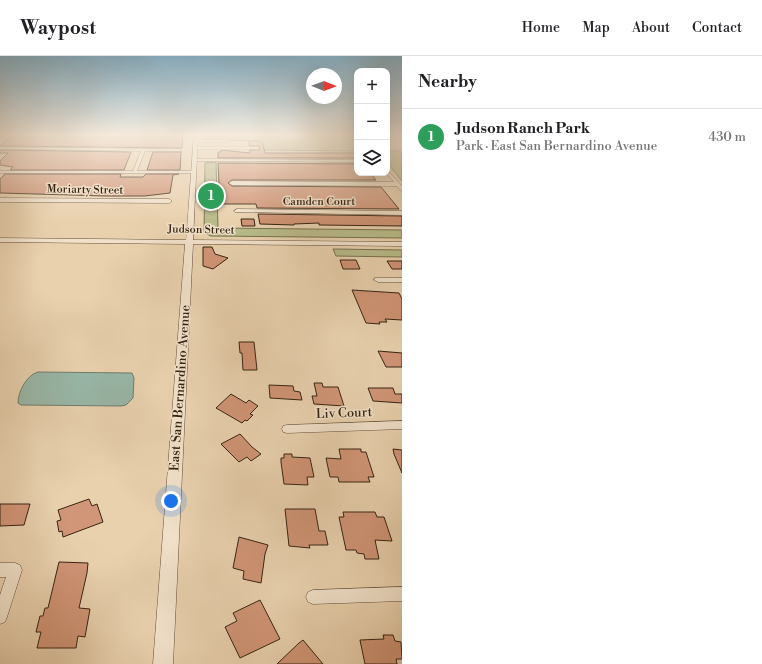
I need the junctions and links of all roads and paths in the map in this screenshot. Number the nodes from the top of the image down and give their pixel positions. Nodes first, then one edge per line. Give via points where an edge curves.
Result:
1 (137, 164) edge
2 (196, 164) edge
3 (0, 172) edge
4 (134, 172) junction
5 (195, 172) junction
6 (390, 175) edge
7 (232, 183) dead end
8 (397, 184) junction
9 (402, 189) edge
10 (0, 200) edge
11 (169, 201) dead end
12 (237, 211) dead end
13 (402, 213) edge
14 (0, 240) edge
15 (190, 240) junction
16 (402, 244) edge
17 (378, 280) dead end
18 (402, 280) edge
19 (402, 426) edge
20 (287, 429) dead end
21 (0, 570) edge
22 (402, 594) edge
23 (313, 597) dead end
24 (0, 617) edge
25 (163, 664) edge

1 - 4 street
2 - 5 street, East San Bernardino Avenue
3 - 4 street
4 - 5 street
5 - 15 street, East San Bernardino Avenue
6 - 8 street
7 - 8 street
8 - 9 street
10 - 11 street, Moriarty Street
12 - 13 street, Camden Court
14 - 15 street, Judson Street
15 - 16 street, Judson Street
15 - 25 street, East San Bernardino Avenue
17 - 18 street
19 - 20 street, Liv Court
21 - 24 street via 15,570
22 - 23 street

